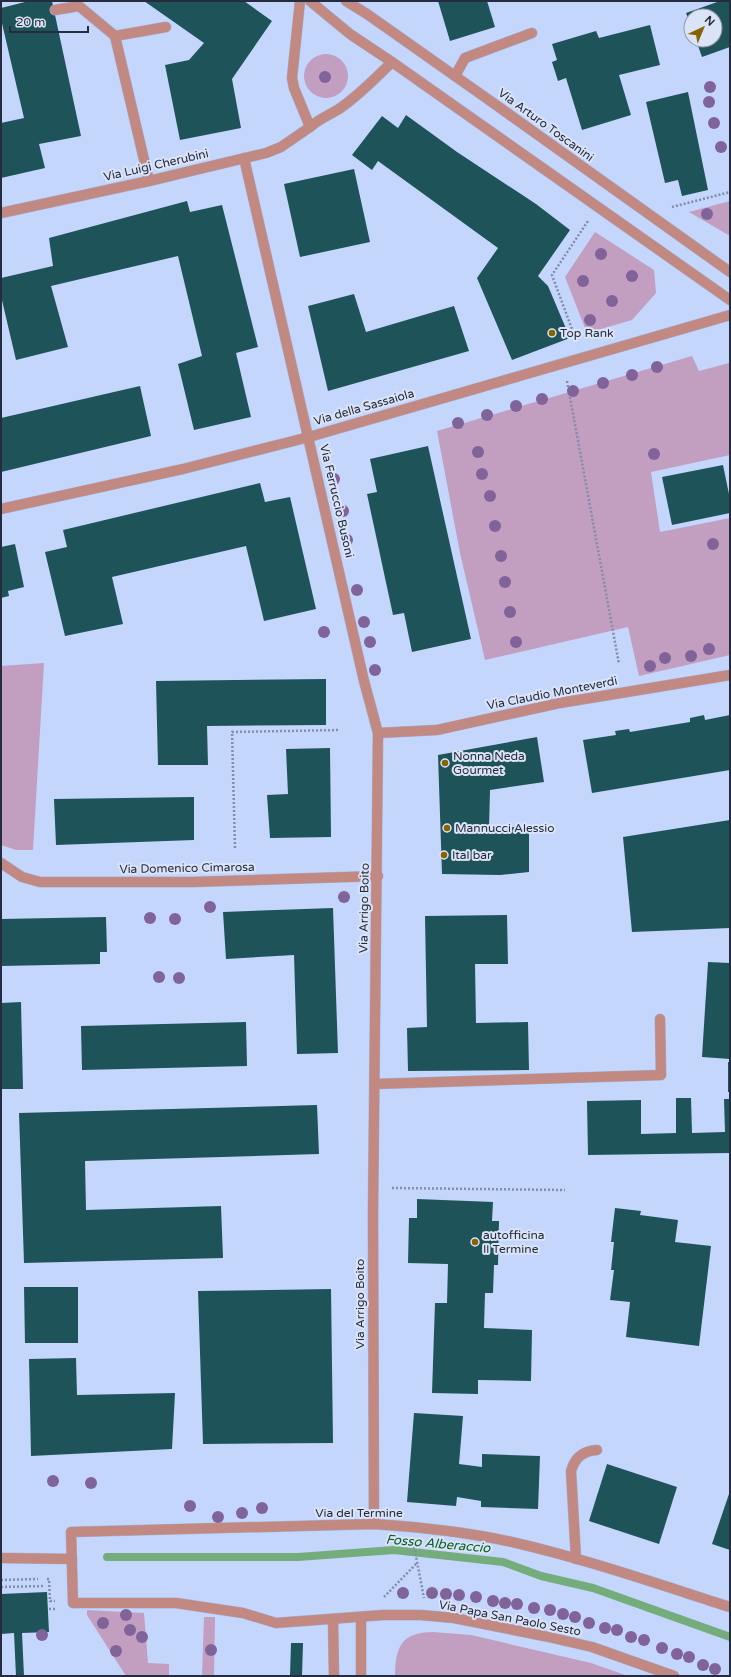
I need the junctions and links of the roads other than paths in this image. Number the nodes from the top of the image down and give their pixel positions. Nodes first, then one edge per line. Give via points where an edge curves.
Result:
1 (300, 1) edge
2 (310, 1) edge
3 (346, 1) edge
4 (55, 10) dead end
5 (166, 27) dead end
6 (532, 33) dead end
7 (115, 36) junction
8 (392, 62) junction
9 (455, 76) junction
10 (310, 127) junction
11 (244, 158) junction
12 (149, 181) junction
13 (1, 213) edge
14 (730, 272) edge
15 (730, 300) edge
16 (730, 315) edge
17 (309, 437) junction
18 (1, 509) edge
19 (730, 675) edge
20 (378, 733) junction
21 (1, 863) edge
22 (378, 876) junction
23 (660, 1019) dead end
24 (375, 1084) junction
25 (597, 1450) dead end
26 (374, 1524) junction
27 (1, 1558) edge
28 (72, 1559) junction
29 (576, 1559) junction
30 (73, 1603) joint
31 (730, 1607) edge
32 (361, 1617) junction
33 (333, 1619) junction
34 (334, 1676) edge
35 (361, 1676) edge
36 (674, 1676) edge

1 - 10 street via 292,78
2 - 8 street via 350,34
3 - 9 street, Via Arturo Toscanini
4 - 7 street via 79,6
5 - 7 street
6 - 9 street via 465,58
7 - 12 street
8 - 10 street via 339,109
8 - 15 street
9 - 14 street, Via Arturo Toscanini
10 - 11 street, Via Luigi Cherubini via 281,147
11 - 12 street, Via Luigi Cherubini
11 - 17 street, Via Ferruccio Busoni
12 - 13 street, Via Luigi Cherubini
16 - 17 street, Via della Sassaiola
17 - 18 street, Via della Sassaiola via 184,469
17 - 20 street, Via Ferruccio Busoni
19 - 20 street, Via Claudio Monteverdi via 560,703 437,730
20 - 22 street, Via Arrigo Boito
21 - 22 street, Via Domenico Cimarosa via 22,877 40,882 192,882
22 - 24 street, Via Arrigo Boito
23 - 24 street via 661,1075
24 - 26 street, Via Arrigo Boito
25 - 29 street via 582,1454 573,1464
26 - 28 street, Via del Termine via 71,1532
26 - 29 street, Via del Termine via 480,1536
27 - 28 street
28 - 30 street, Via del Termine
29 - 31 street, Via del Termine
30 - 33 street, Via Papa San Paolo Sesto via 176,1602 243,1613 276,1623
32 - 33 street, Via Papa San Paolo Sesto
32 - 35 street
32 - 36 street, Via Papa San Paolo Sesto via 454,1618 592,1647
33 - 34 street

